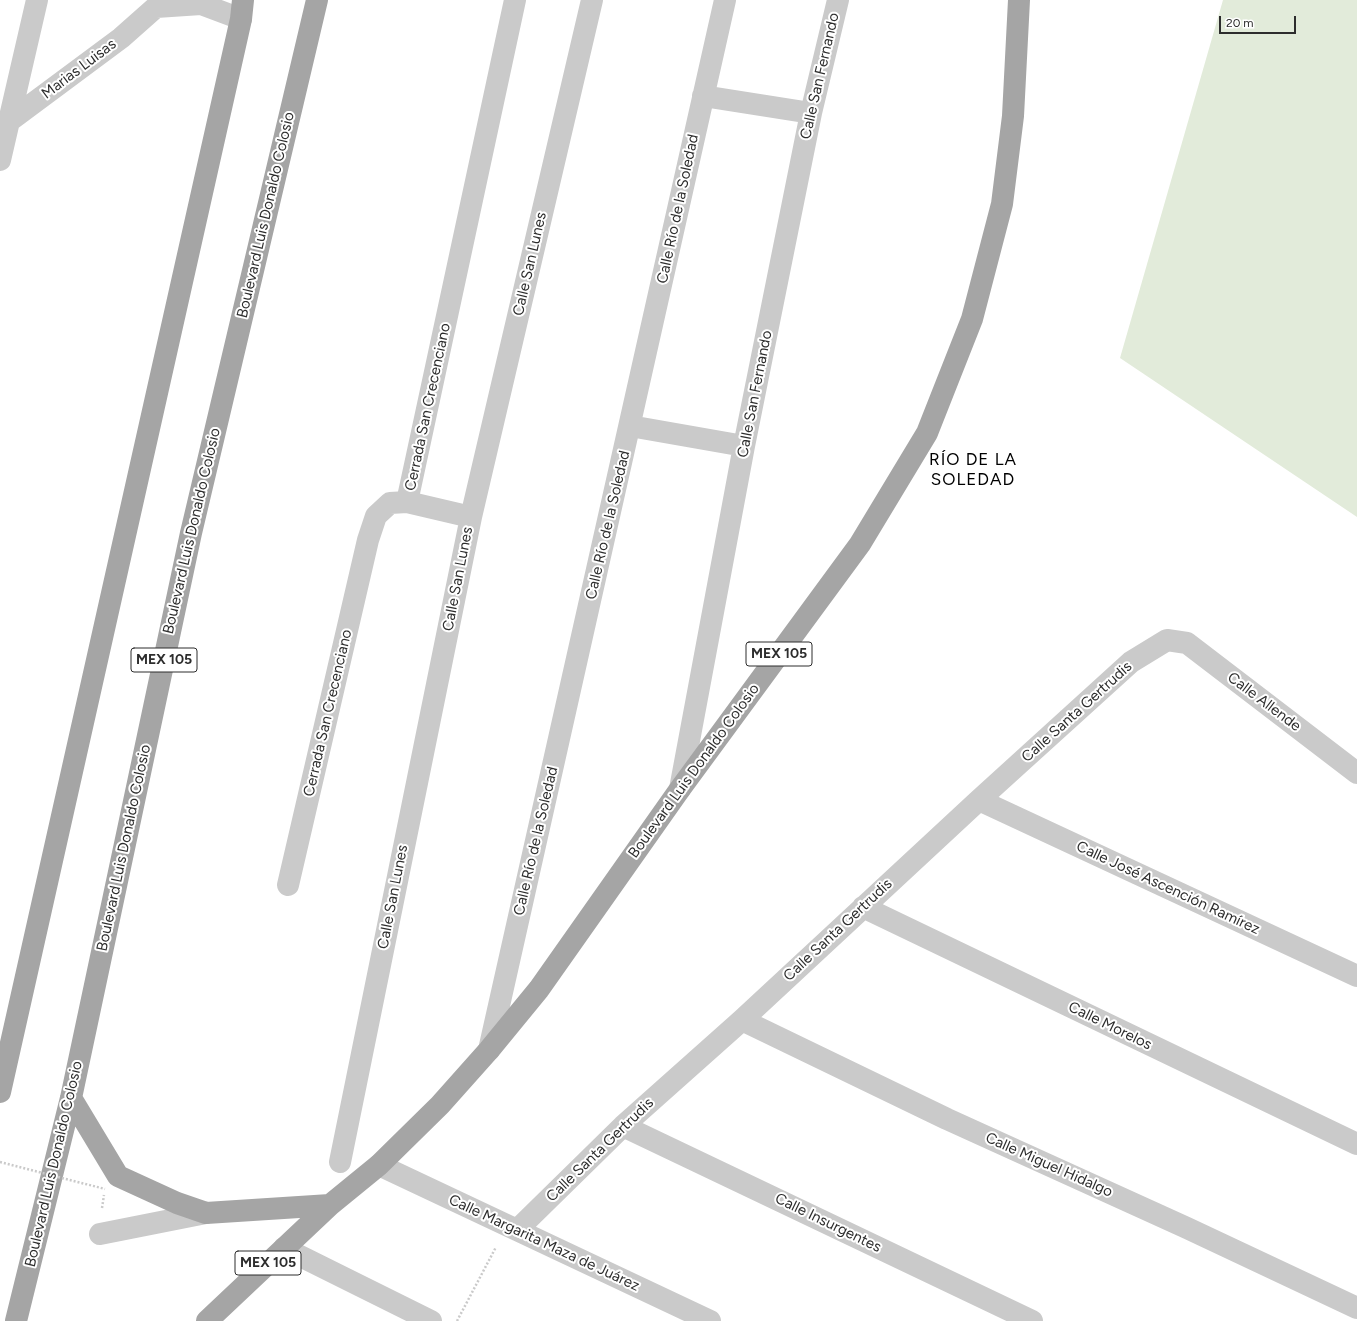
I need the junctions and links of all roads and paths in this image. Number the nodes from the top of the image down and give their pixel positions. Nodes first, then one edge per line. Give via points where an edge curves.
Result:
1 (37, 0) edge
2 (317, 0) edge
3 (515, 0) edge
4 (592, 0) edge
5 (725, 0) edge
6 (838, 0) edge
7 (1019, 0) edge
8 (158, 3) edge
9 (242, 9) edge
10 (703, 96) junction
11 (811, 113) junction
12 (4, 125) edge
13 (0, 160) edge
14 (630, 426) junction
15 (744, 446) junction
16 (407, 502) junction
17 (471, 517) junction
18 (1168, 640) joint
19 (1357, 773) edge
20 (680, 789) junction
21 (979, 800) junction
22 (288, 885) dead end
23 (863, 907) junction
24 (1357, 976) edge
25 (742, 1020) junction
26 (489, 1050) junction
27 (0, 1092) edge
28 (71, 1098) junction
29 (623, 1126) junction
30 (1357, 1144) edge
31 (0, 1162) edge
32 (340, 1162) dead end
33 (379, 1165) junction
34 (330, 1205) junction
35 (102, 1211) dead end
36 (206, 1213) junction
37 (512, 1228) junction
38 (100, 1234) dead end
39 (284, 1248) junction
40 (1357, 1308) edge
41 (16, 1321) edge
42 (207, 1321) edge
43 (430, 1321) edge
44 (457, 1321) edge
45 (710, 1321) edge
46 (1032, 1321) edge

1 - 12 street
2 - 28 main road, Boulevard Luis Donaldo Colosio / MEX 105 via 191,532
3 - 16 street, Cerrada San Crecenciano
4 - 17 street, Calle San Lunes
5 - 10 street, Calle Río de la Soledad
6 - 11 street, Calle San Fernando
7 - 20 main road, Boulevard Luis Donaldo Colosio / MEX 105 via 1013,116 1002,204 972,319 927,433 860,544
8 - 9 street, Marias Luisas via 201,4
8 - 12 street, Marias Luisas via 121,38
9 - 27 main road
10 - 11 street
10 - 14 street, Calle Río de la Soledad
11 - 15 street, Calle San Fernando
12 - 13 street
14 - 15 street
14 - 26 street, Calle Río de la Soledad
15 - 20 street, Calle San Fernando
16 - 17 street
16 - 22 street, Cerrada San Crecenciano via 390,503 376,516 368,540
17 - 32 street, Calle San Lunes
18 - 19 street, Calle Allende via 1187,643
18 - 21 street, Calle Santa Gertrudis via 1131,662
20 - 26 main road, Boulevard Luis Donaldo Colosio / MEX 105 via 539,989
21 - 23 street, Calle Santa Gertrudis
21 - 24 street, Calle José Ascención Ramírez
23 - 25 street, Calle Santa Gertrudis
23 - 30 street, Calle Morelos
25 - 29 street, Calle Santa Gertrudis
25 - 40 street, Calle Miguel Hidalgo via 947,1119
26 - 33 main road, Boulevard Luis Donaldo Colosio / MEX 105 via 440,1105
28 - 36 main road via 118,1176 177,1203
28 - 41 main road, Boulevard Luis Donaldo Colosio / MEX 105
29 - 37 street, Calle Santa Gertrudis
29 - 46 street, Calle Insurgentes
31 - 35 path, bridge via 105,1189
33 - 34 main road, Boulevard Luis Donaldo Colosio / MEX 105
33 - 37 street, Calle Margarita Maza de Juárez
34 - 36 main road
34 - 39 main road, Boulevard Luis Donaldo Colosio / MEX 105
36 - 38 street
37 - 44 path
37 - 45 street, Calle Margarita Maza de Juárez
39 - 42 main road, Boulevard Luis Donaldo Colosio / MEX 105
39 - 43 street

